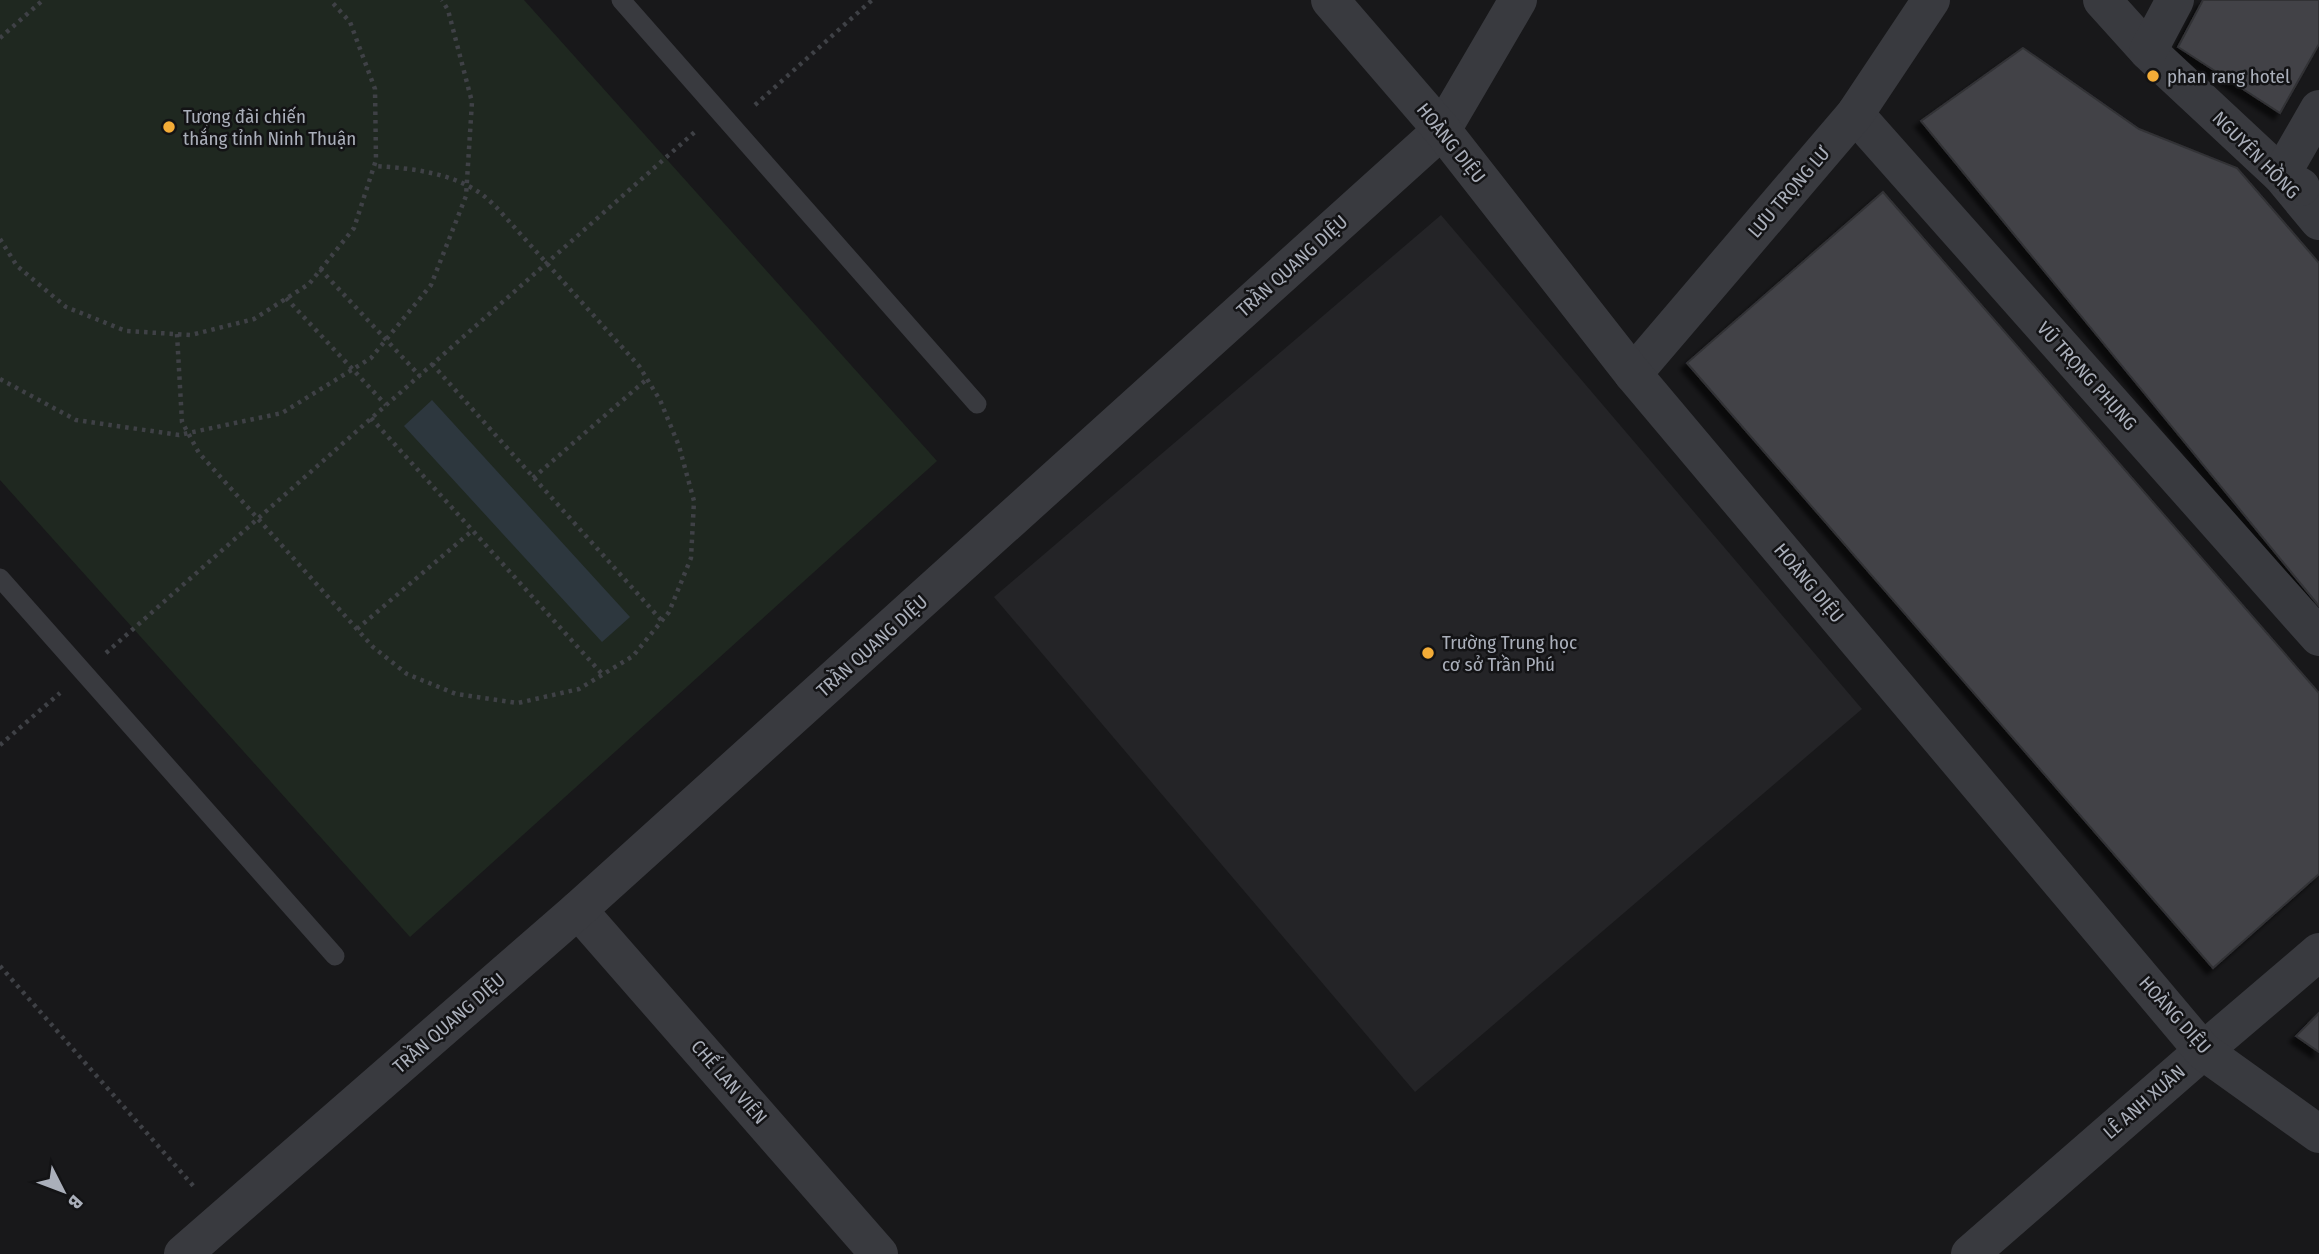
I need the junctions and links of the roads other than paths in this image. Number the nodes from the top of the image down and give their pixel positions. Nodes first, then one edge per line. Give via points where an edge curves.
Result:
1 (621, 0) edge
2 (1330, 0) edge
3 (1518, 0) edge
4 (1931, 0) edge
5 (2102, 0) edge
6 (2175, 0) edge
7 (2148, 51) junction
8 (2319, 109) edge
9 (1855, 114) junction
10 (1442, 130) junction
11 (2281, 176) junction
12 (2319, 197) edge
13 (2319, 221) edge
14 (1633, 374) junction
15 (978, 404) dead end
16 (0, 578) edge
17 (2319, 638) edge
18 (579, 911) junction
19 (2319, 952) edge
20 (335, 956) dead end
21 (2203, 1051) junction
22 (2319, 1134) edge
23 (183, 1254) edge
24 (880, 1254) edge
25 (1970, 1254) edge

1 - 15 lane
2 - 10 street, HOÀNG DIỆU
3 - 10 street, TRẦN QUANG DIỆU
4 - 9 street, LƯU TRỌNG LƯ
5 - 7 street, NGUYÊN HỒNG
6 - 7 street
7 - 11 street, NGUYÊN HỒNG
8 - 11 street
9 - 14 street, LƯU TRỌNG LƯ
9 - 17 street, VŨ TRỌNG PHỤNG
10 - 14 street, HOÀNG DIỆU
10 - 18 street, TRẦN QUANG DIỆU
11 - 12 street
11 - 13 street, NGUYÊN HỒNG
14 - 21 street, HOÀNG DIỆU
16 - 20 lane
18 - 23 street, TRẦN QUANG DIỆU
18 - 24 street, CHẾ LAN VIÊN
19 - 21 street, LÊ ANH XUÂN
21 - 22 street, HOÀNG DIỆU
21 - 25 street, LÊ ANH XUÂN

